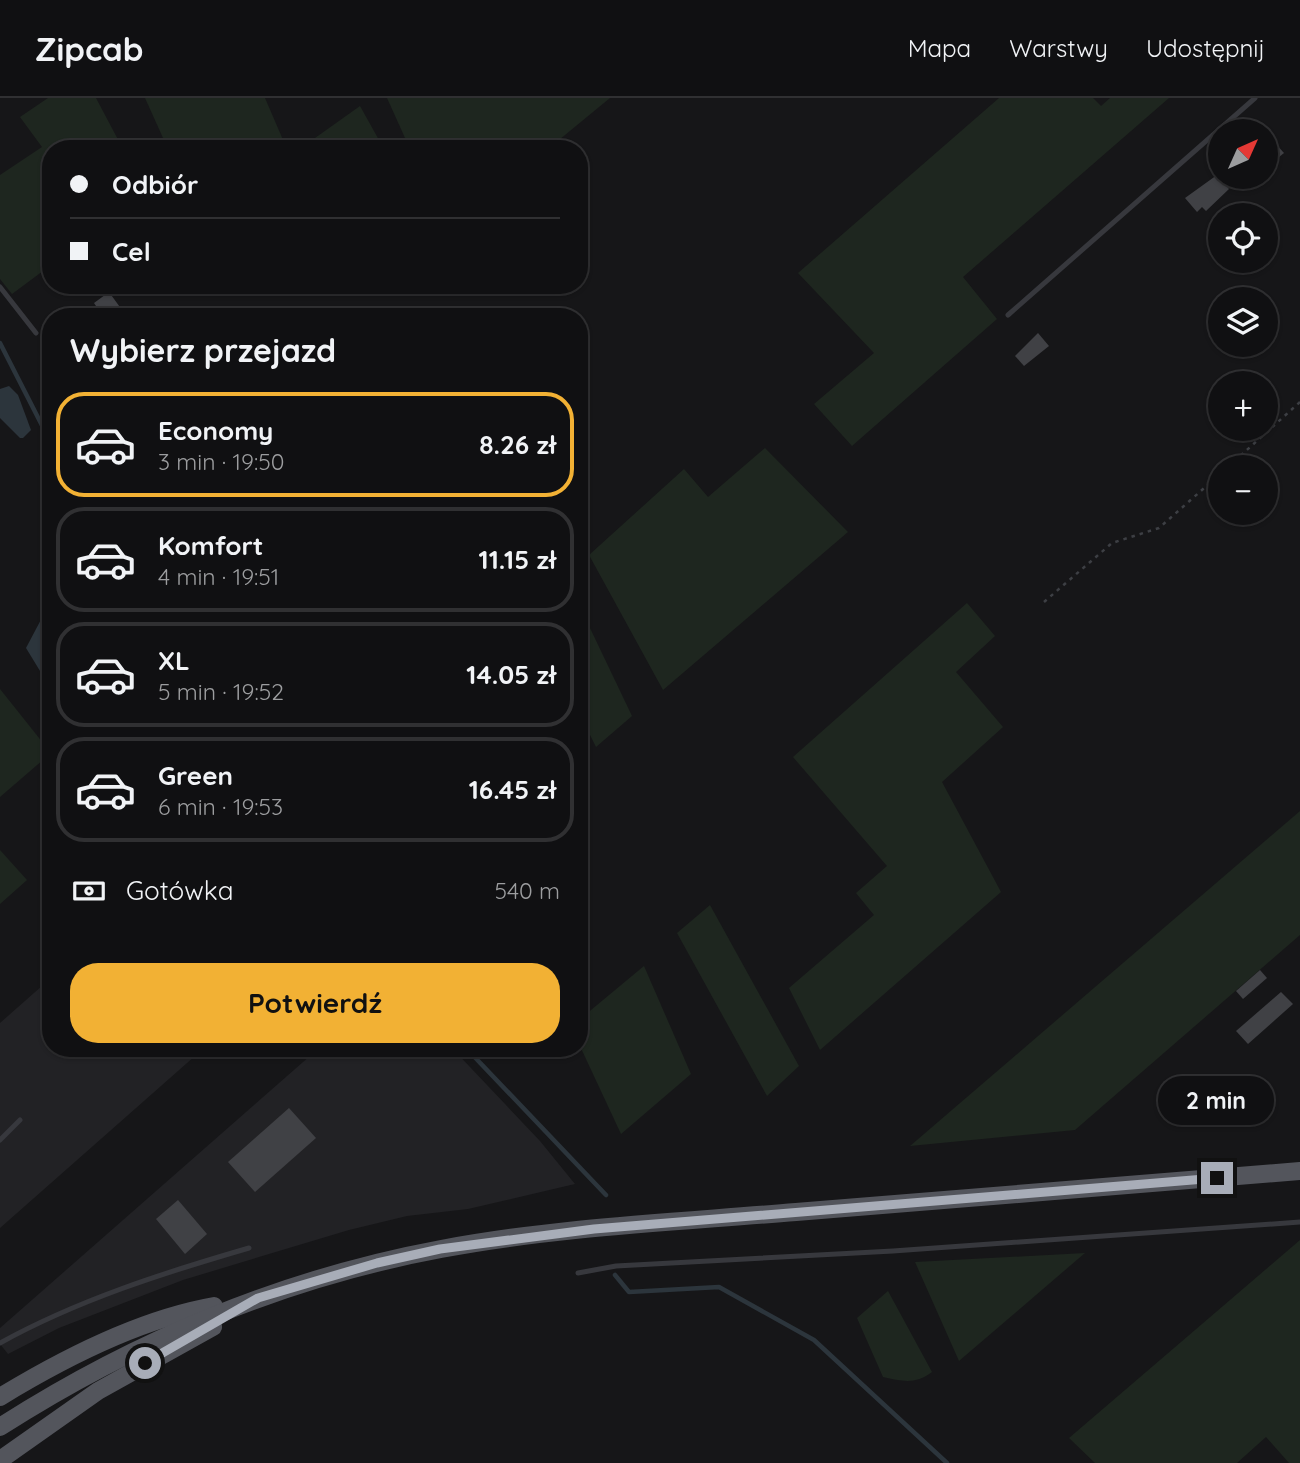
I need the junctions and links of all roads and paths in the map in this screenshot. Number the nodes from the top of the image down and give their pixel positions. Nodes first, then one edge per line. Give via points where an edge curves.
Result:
1 (1255, 98) edge
2 (0, 287) edge
3 (1008, 315) dead end
4 (36, 332) dead end
5 (1300, 402) edge
6 (1240, 455) edge
7 (1208, 485) edge
8 (1044, 602) dead end
9 (20, 1120) dead end
10 (0, 1140) edge
11 (1300, 1171) edge
12 (1300, 1222) edge
13 (249, 1248) dead end
14 (578, 1273) dead end
15 (258, 1298) junction
16 (0, 1343) edge
17 (0, 1397) edge
18 (0, 1427) edge
19 (0, 1460) edge

1 - 3 lane
2 - 4 lane
5 - 6 path
7 - 8 path via 1159,528 1112,542
9 - 10 lane
11 - 15 main road via 500,1239 377,1263
12 - 14 lane via 616,1266
13 - 16 lane via 96,1297
15 - 17 main road via 150,1323
15 - 18 main road via 138,1349
15 - 19 main road via 98,1391

